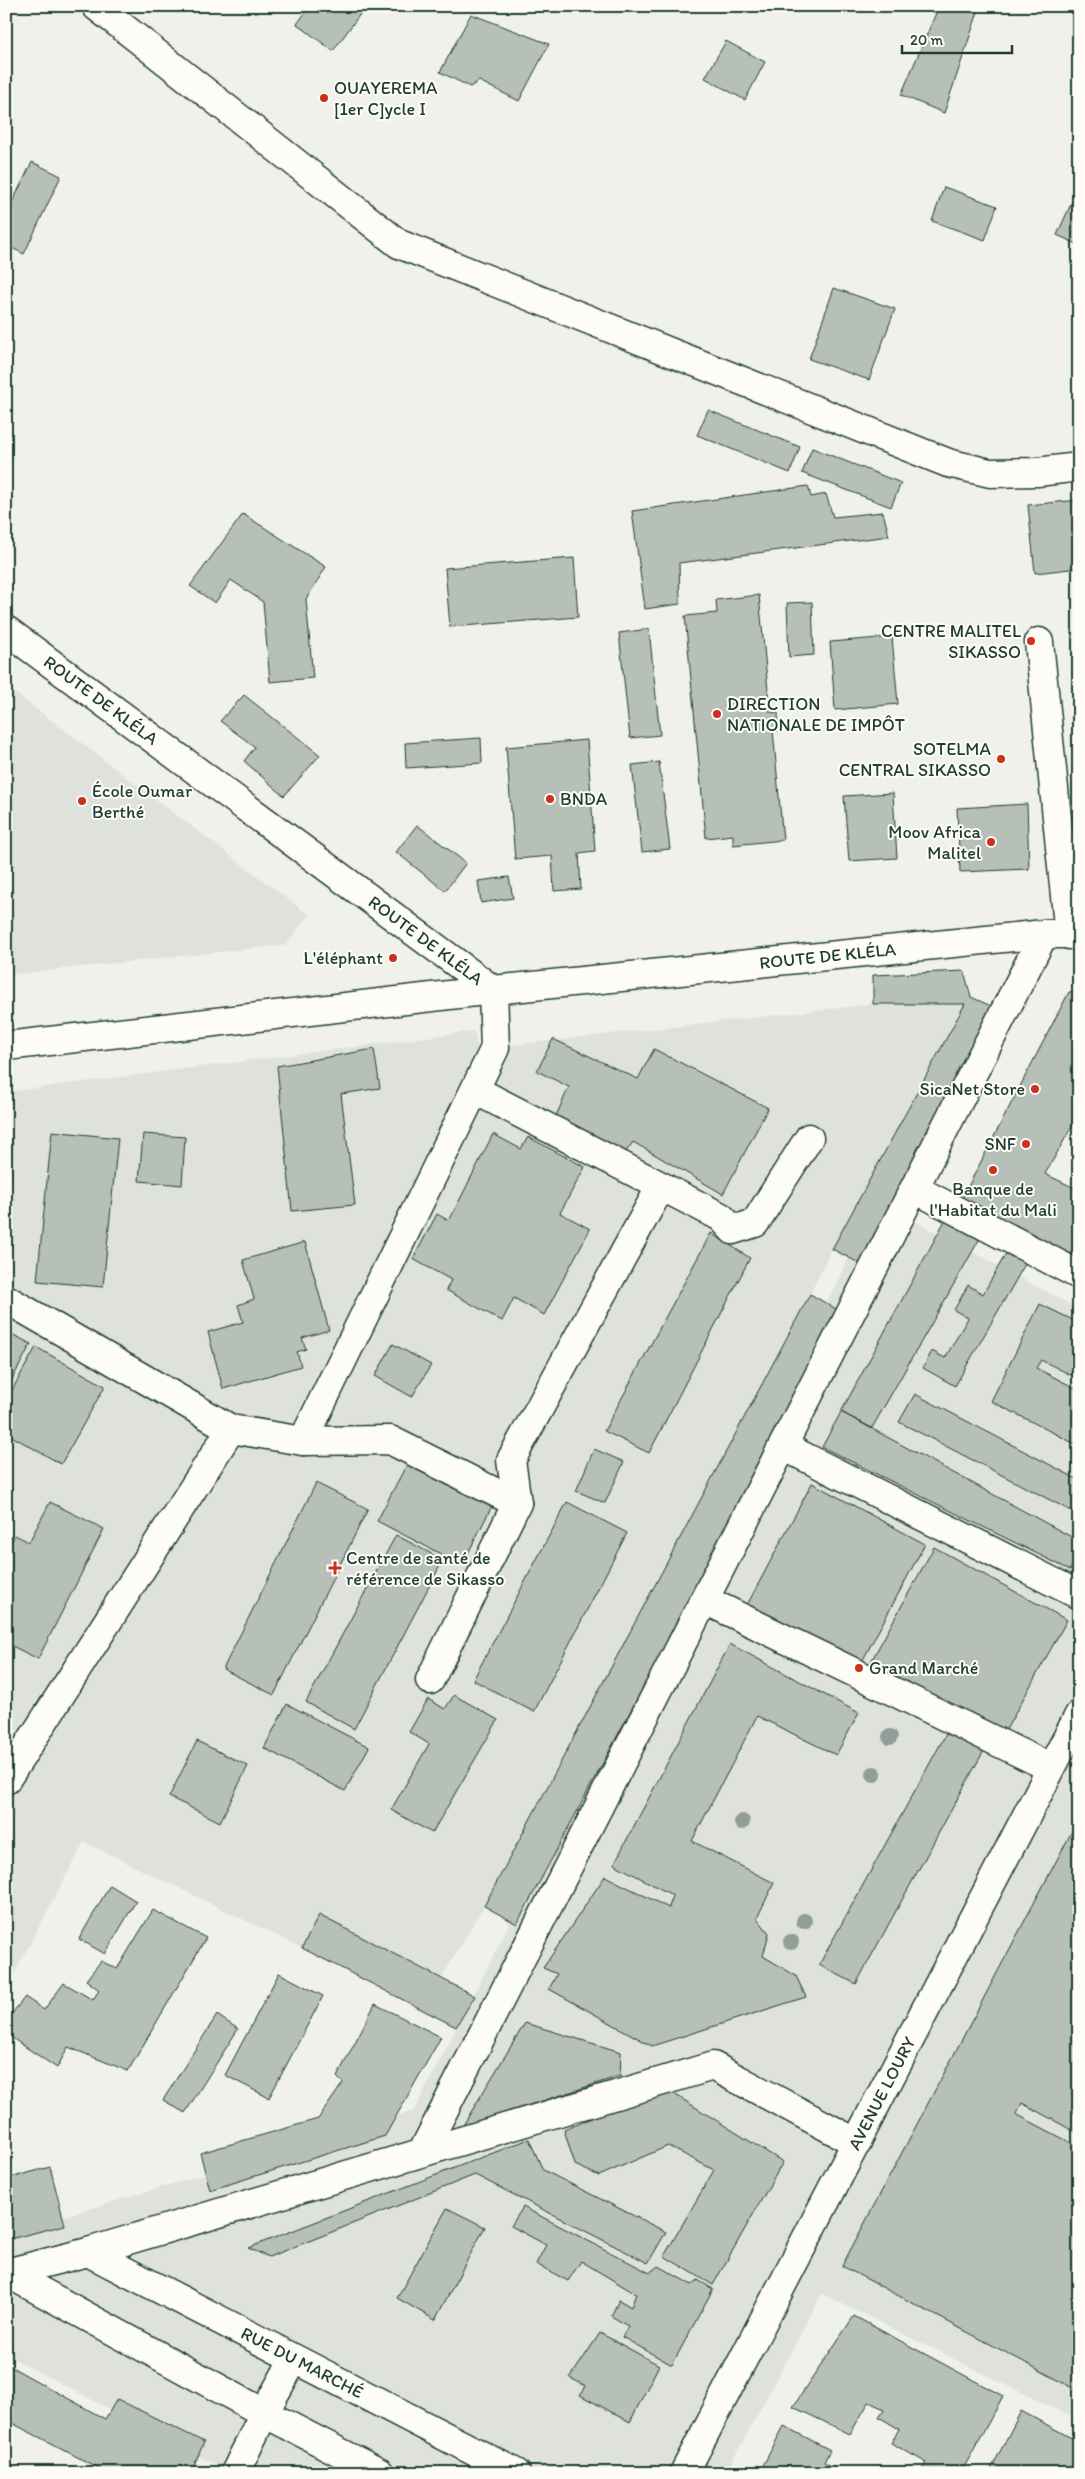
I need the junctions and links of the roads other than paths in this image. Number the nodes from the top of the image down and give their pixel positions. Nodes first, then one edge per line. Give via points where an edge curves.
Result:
1 (96, 6) edge
2 (1079, 467) edge
3 (6, 630) edge
4 (1039, 642) dead end
5 (1064, 934) edge
6 (493, 990) junction
7 (6, 1046) edge
8 (475, 1090) junction
9 (808, 1138) dead end
10 (660, 1186) junction
11 (915, 1189) junction
12 (1079, 1276) edge
13 (6, 1299) edge
14 (231, 1429) junction
15 (303, 1441) junction
16 (783, 1446) junction
17 (516, 1503) junction
18 (1079, 1595) edge
19 (705, 1600) junction
20 (430, 1680) dead end
21 (1079, 1715) edge
22 (14, 1750) edge
23 (1051, 1768) junction
24 (6, 1780) edge
25 (857, 2143) junction
26 (423, 2151) junction
27 (88, 2252) junction
28 (6, 2273) edge
29 (294, 2359) junction
30 (264, 2413) junction
31 (235, 2473) edge
32 (380, 2473) edge
33 (516, 2473) edge
34 (684, 2473) edge

1 - 2 street via 399,244 948,463 990,474
3 - 6 street, ROUTE DE KLÉLA
4 - 5 street
5 - 6 street, ROUTE DE KLÉLA
5 - 11 street
6 - 7 street
6 - 8 street via 495,1048
8 - 10 street
8 - 15 street
9 - 10 street via 755,1223 733,1230 721,1217
10 - 17 street via 511,1460
11 - 12 street
11 - 16 street
13 - 14 street
14 - 15 street
14 - 22 street
15 - 17 street via 390,1440
16 - 18 street
16 - 19 street
17 - 20 street
19 - 23 street
19 - 26 street
21 - 23 street, AVENUE LOURY
22 - 24 street
23 - 25 street, AVENUE LOURY
25 - 26 street via 713,2066
25 - 34 street, AVENUE LOURY
26 - 27 street
27 - 28 street
27 - 29 street, RUE DU MARCHÉ
28 - 30 street
29 - 30 street
29 - 33 street, RUE DU MARCHÉ
30 - 31 street
30 - 32 street

